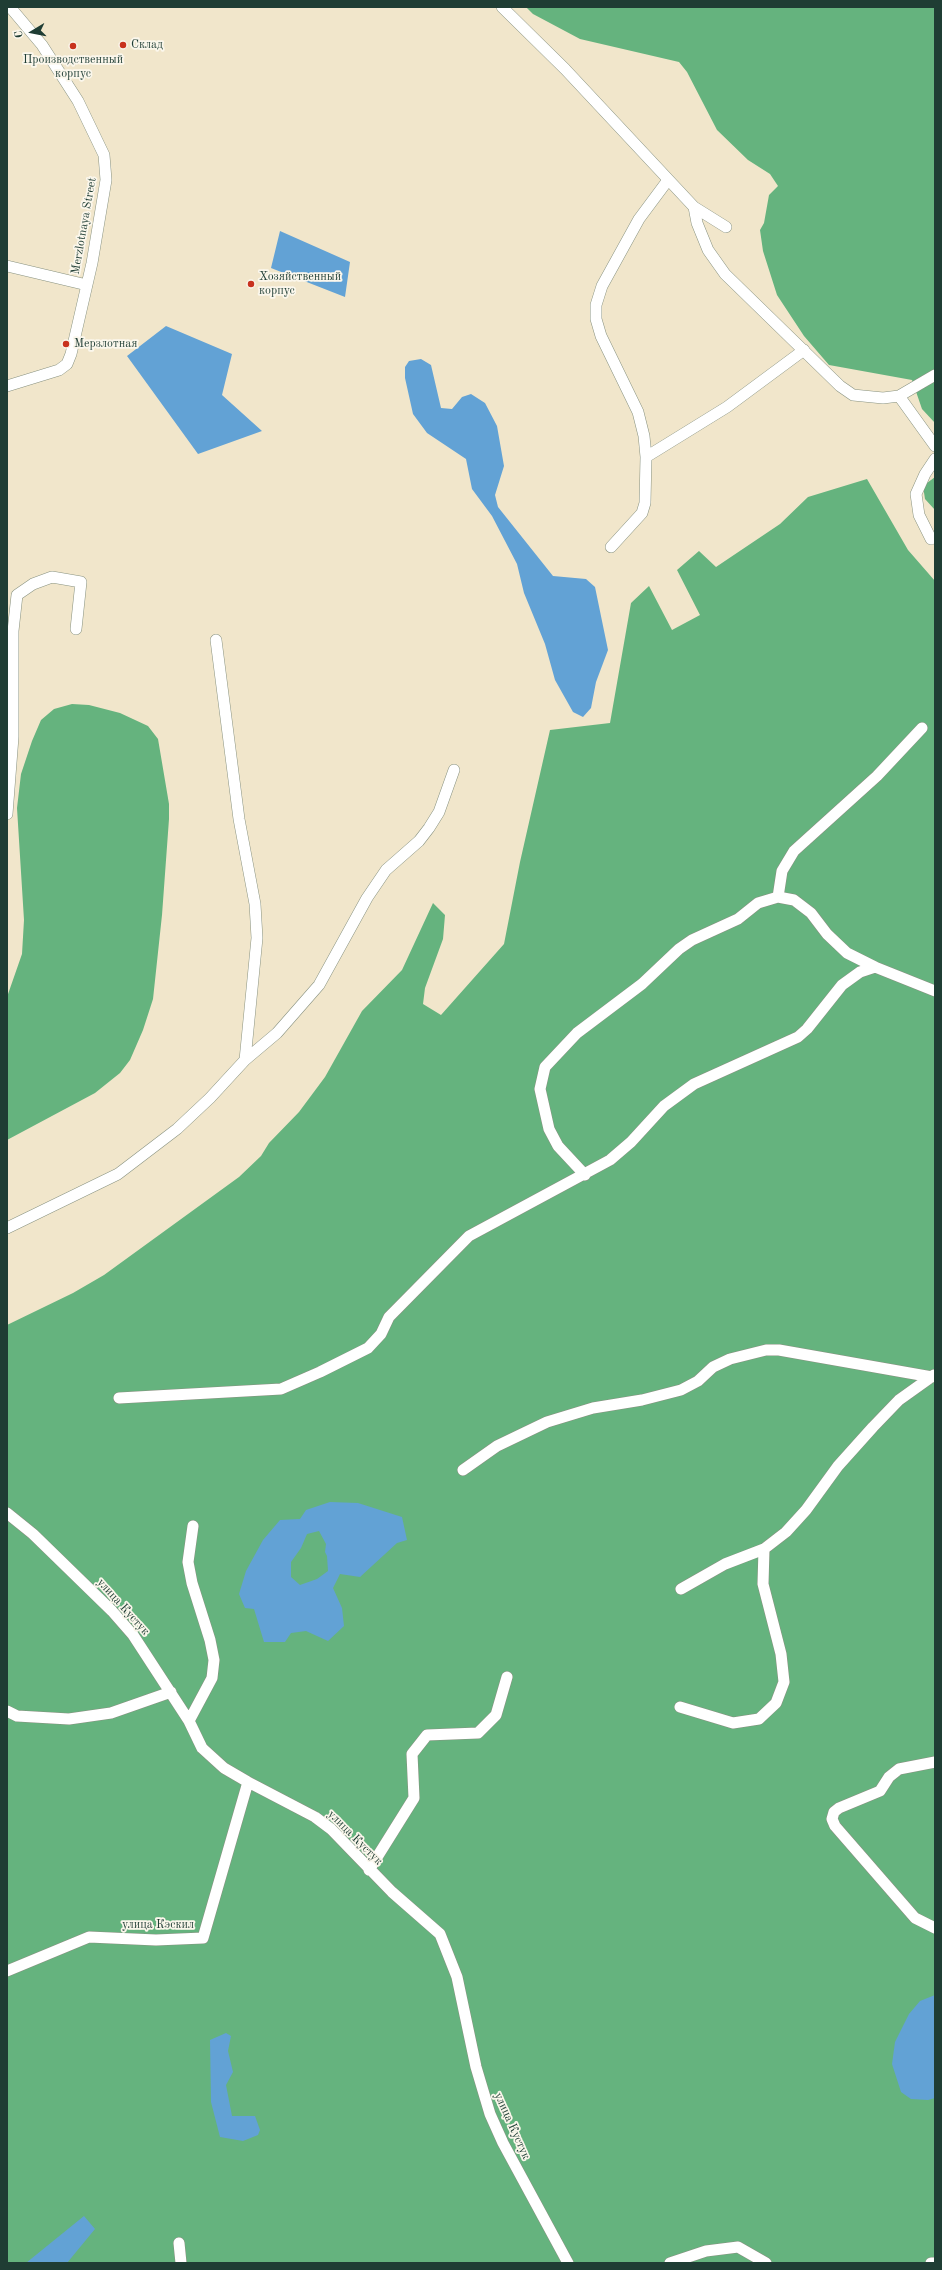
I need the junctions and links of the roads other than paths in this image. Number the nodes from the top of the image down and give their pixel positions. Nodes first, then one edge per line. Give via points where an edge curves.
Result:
1 (10, 7) edge
2 (502, 7) edge
3 (668, 180) junction
4 (694, 207) junction
5 (726, 227) dead end
6 (7, 266) edge
7 (87, 285) junction
8 (804, 350) junction
9 (935, 375) edge
10 (7, 386) edge
11 (899, 396) junction
12 (935, 446) edge
13 (646, 457) junction
14 (935, 459) edge
15 (932, 539) dead end
16 (611, 547) dead end
17 (76, 629) dead end
18 (216, 640) dead end
19 (922, 728) dead end
20 (454, 770) dead end
21 (7, 814) edge
22 (778, 896) junction
23 (875, 967) junction
24 (935, 991) edge
25 (245, 1060) junction
26 (585, 1175) junction
27 (7, 1228) edge
28 (933, 1376) edge
29 (119, 1398) dead end
30 (463, 1470) dead end
31 (7, 1513) edge
32 (193, 1526) dead end
33 (764, 1549) junction
34 (681, 1589) dead end
35 (507, 1677) dead end
36 (170, 1692) junction
37 (680, 1707) dead end
38 (7, 1711) edge
39 (189, 1721) junction
40 (935, 1762) edge
41 (248, 1782) junction
42 (369, 1870) junction
43 (935, 1928) edge
44 (7, 1971) edge
45 (179, 2243) dead end
46 (935, 2262) edge
47 (181, 2263) edge
48 (568, 2263) edge
49 (670, 2263) edge
50 (766, 2263) edge
51 (931, 2263) edge

1 - 7 street, Merzlotnaya Street via 42,45 78,101 104,155 106,180
2 - 3 street via 565,69
3 - 4 street
3 - 13 street via 639,219 602,286 596,305 596,319 601,336 638,412
4 - 5 street
4 - 8 street via 697,223 708,250 725,274
6 - 7 street
7 - 10 street, Merzlotnaya Street via 67,364 58,370
8 - 11 street via 840,386 853,395 869,398
8 - 13 street via 727,407
9 - 11 street
11 - 12 street
13 - 16 street via 645,503 642,513
14 - 15 street via 916,494 918,515
17 - 21 street via 81,582 52,577 32,584 17,595 13,631 13,737
18 - 25 street via 239,819 255,904 257,938
19 - 22 street via 876,776 794,851 782,871
20 - 25 street via 429,828 386,870 367,898 320,985 277,1033
22 - 23 street via 802,905 838,945 858,960
22 - 26 street via 758,903 738,919 692,940 679,949 642,984 577,1033 545,1067 540,1089 549,1129 558,1146
23 - 24 street
23 - 26 street via 860,972 842,985 808,1029 798,1037 694,1084 664,1106 631,1142 610,1160
25 - 27 street via 177,1129 118,1174
26 - 29 street via 469,1236 389,1317 381,1334 368,1348 320,1372 281,1389
28 - 30 street via 766,1350 730,1359 713,1367 681,1390 593,1408 547,1422 497,1446
28 - 33 street via 899,1400 838,1466 806,1510 786,1532
31 - 36 street, улица Кустук via 33,1534 112,1611 133,1635
32 - 39 street via 188,1562 214,1660 212,1678
33 - 34 street via 725,1564
33 - 37 street via 763,1584 781,1654 784,1682 776,1703 759,1719 733,1723
35 - 42 street via 496,1715 478,1733 427,1735 412,1754 414,1798
36 - 38 street via 111,1713 68,1719 17,1716
36 - 39 street, улица Кустук
39 - 41 street, улица Кустук via 202,1748 224,1768
40 - 43 street via 899,1769 889,1777 880,1791 839,1808 834,1812 832,1819 915,1918
41 - 42 street, улица Кустук via 315,1817 331,1829
41 - 44 street, улица Кэскил via 203,1938 156,1940 89,1937
42 - 48 street, улица Кустук via 440,1934 457,1976 476,2067 490,2114
45 - 47 street
46 - 51 street
49 - 50 street via 706,2251 738,2247

